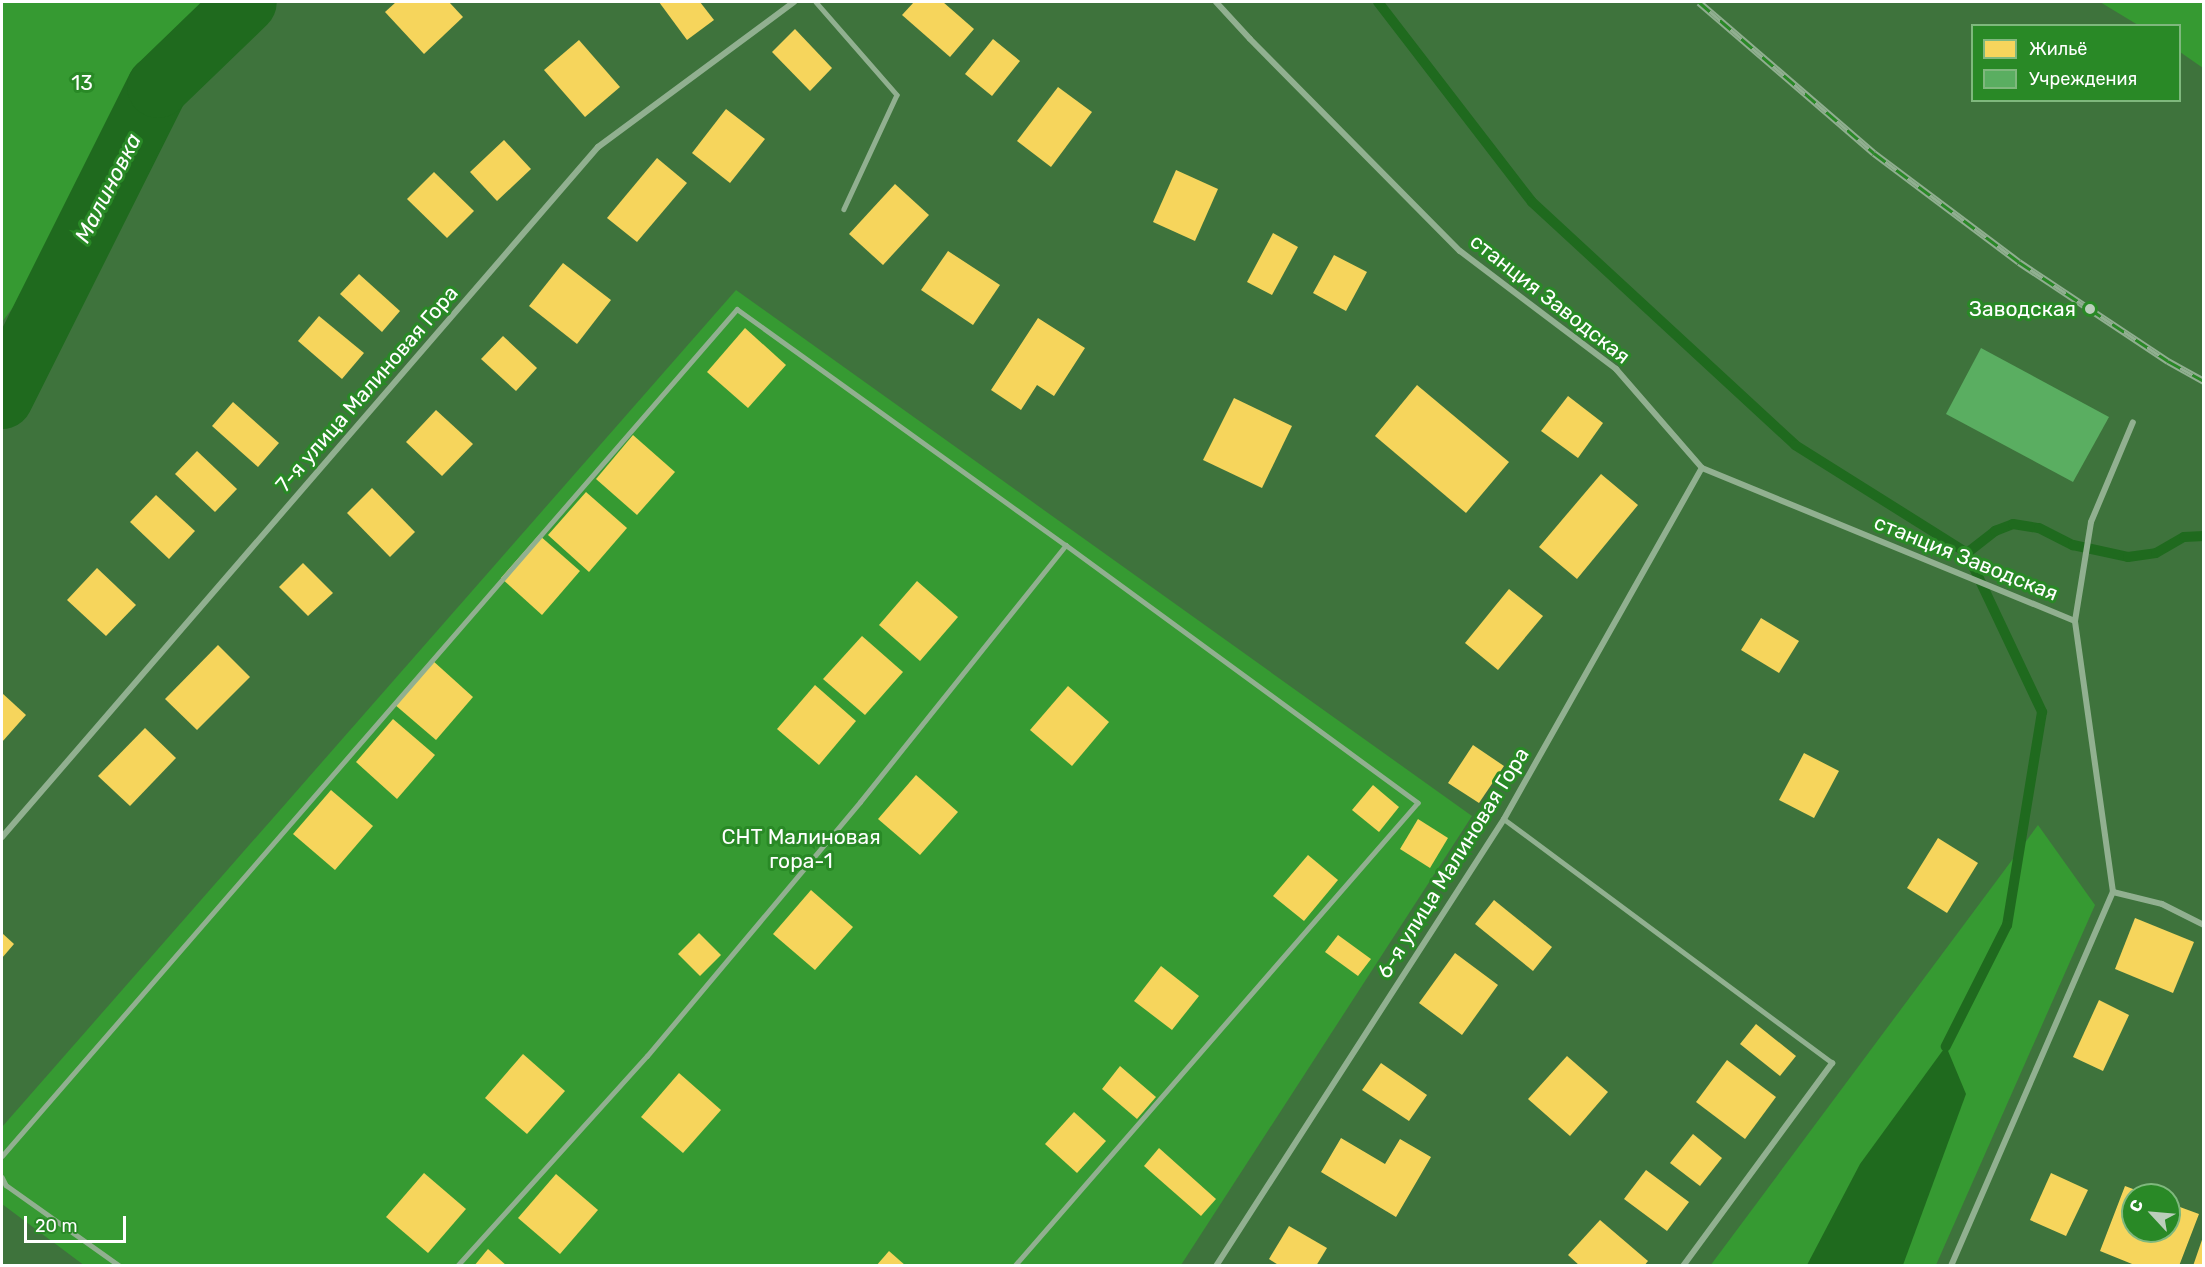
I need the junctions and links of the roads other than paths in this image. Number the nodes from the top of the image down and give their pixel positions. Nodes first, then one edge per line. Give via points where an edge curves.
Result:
1 (794, 2) edge
2 (816, 2) edge
3 (1216, 2) edge
4 (844, 209) dead end
5 (2133, 422) dead end
6 (1702, 468) junction
7 (1066, 546) junction
8 (2075, 621) junction
9 (1504, 819) junction
10 (2, 837) edge
11 (2113, 892) junction
12 (2204, 925) edge
13 (1832, 1063) joint
14 (2, 1156) edge
15 (2, 1177) edge
16 (120, 1266) edge
17 (457, 1266) edge
18 (1015, 1266) edge
19 (1216, 1266) edge
20 (1683, 1266) edge
21 (1951, 1266) edge

1 - 10 street, 7-я улица Малиновая Гора via 598,147
2 - 4 lane via 897,95
3 - 6 street, станция Заводская via 1460,251 1616,369
5 - 8 street via 2091,522
6 - 8 street, станция Заводская
6 - 9 street, 6-я улица Малиновая Гора
7 - 14 lane via 737,309
7 - 17 lane via 860,802 655,1047
7 - 18 lane via 1418,803
8 - 11 street
9 - 13 lane
9 - 19 street, 6-я улица Малиновая Гора
11 - 12 street via 2162,904
11 - 21 street
13 - 20 street
15 - 16 lane via 6,1185

